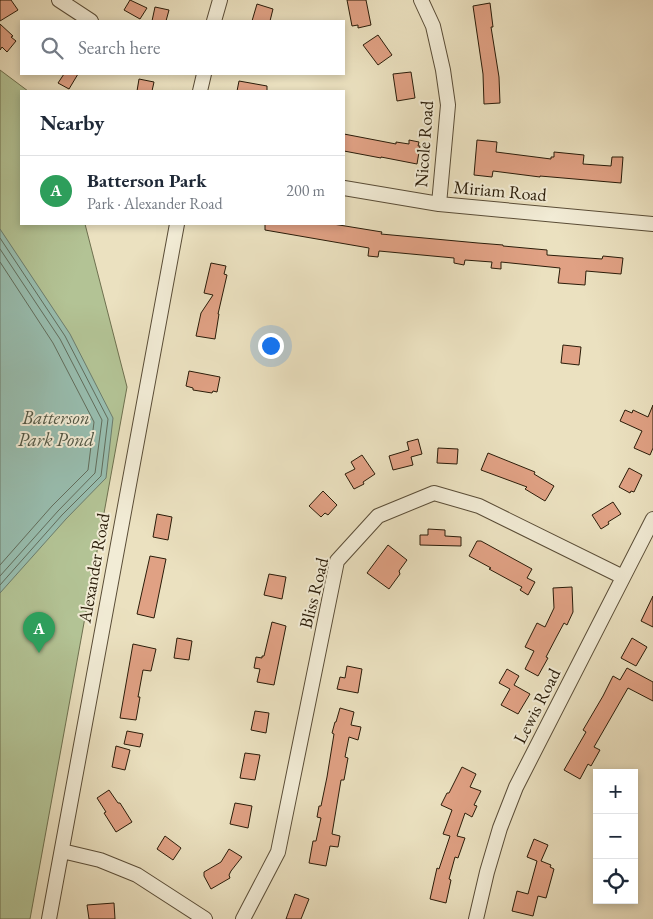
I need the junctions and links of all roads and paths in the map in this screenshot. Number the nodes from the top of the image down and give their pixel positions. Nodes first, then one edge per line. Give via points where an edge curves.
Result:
1 (59, 0) edge
2 (220, 0) edge
3 (421, 0) edge
4 (89, 20) edge
5 (214, 20) edge
6 (204, 75) edge
7 (200, 90) edge
8 (345, 188) edge
9 (439, 204) junction
10 (653, 224) edge
11 (176, 225) edge
12 (653, 519) edge
13 (623, 578) junction
14 (62, 851) junction
15 (49, 919) edge
16 (204, 919) edge
17 (243, 919) edge
18 (476, 919) edge

1 - 4 street
2 - 5 street
3 - 9 street, Nicole Road via 433,26 448,105
6 - 7 street
8 - 9 street, Miriam Road
9 - 10 street, Miriam Road
11 - 14 street, Alexander Road
12 - 13 street, Lewis Road
13 - 17 street, Bliss Road via 479,506 434,493 378,516 337,560 278,852
13 - 18 street, Lewis Road via 516,788 500,828
14 - 15 street, Alexander Road
14 - 16 street via 100,860 137,875

